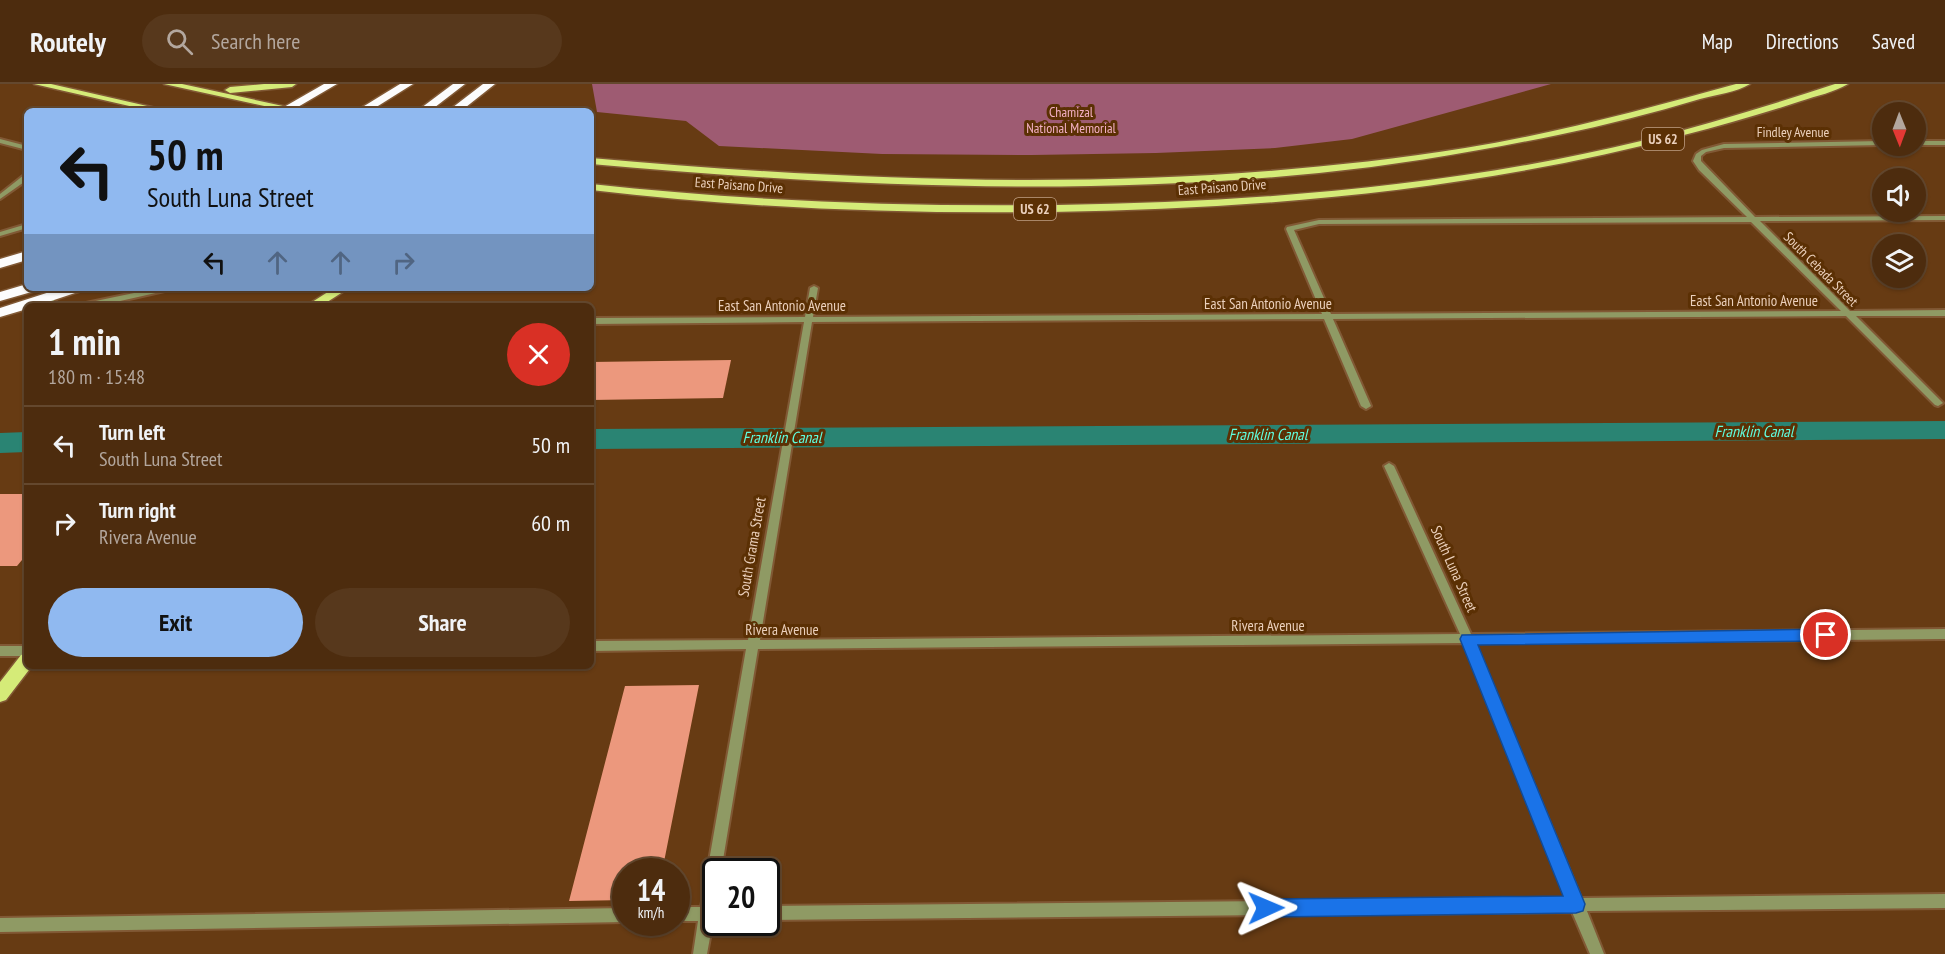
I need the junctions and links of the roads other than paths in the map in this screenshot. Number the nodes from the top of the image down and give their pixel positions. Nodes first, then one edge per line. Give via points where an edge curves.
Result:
1 (38, 84) edge
2 (169, 84) edge
3 (292, 84) edge
4 (332, 84) edge
5 (401, 84) edge
6 (408, 84) edge
7 (460, 84) edge
8 (489, 84) edge
9 (1746, 84) edge
10 (1844, 84) edge
11 (196, 89) junction
12 (387, 96) junction
13 (141, 108) edge
14 (277, 108) edge
15 (290, 108) edge
16 (367, 108) edge
17 (427, 108) edge
18 (458, 108) edge
19 (0, 141) edge
20 (1872, 143) edge
21 (1926, 143) edge
22 (1945, 143) edge
23 (24, 147) edge
24 (1704, 151) joint
25 (594, 161) edge
26 (668, 169) junction
27 (594, 170) edge
28 (24, 179) edge
29 (594, 188) edge
30 (0, 197) edge
31 (1945, 218) edge
32 (1752, 219) junction
33 (24, 228) edge
34 (0, 234) edge
35 (24, 256) edge
36 (0, 264) edge
37 (814, 288) dead end
38 (24, 290) edge
39 (71, 291) edge
40 (155, 291) edge
41 (338, 291) edge
42 (0, 297) edge
43 (52, 302) edge
44 (100, 303) edge
45 (317, 303) edge
46 (24, 308) edge
47 (0, 313) edge
48 (1945, 313) edge
49 (1845, 314) junction
50 (1327, 317) junction
51 (808, 320) junction
52 (594, 321) edge
53 (1938, 403) dead end
54 (1366, 406) dead end
55 (1389, 466) dead end
56 (1945, 634) edge
57 (1468, 639) junction
58 (752, 645) junction
59 (594, 646) edge
60 (0, 651) edge
61 (24, 651) edge
62 (24, 664) edge
63 (0, 695) edge
64 (720, 858) edge
65 (1945, 901) edge
66 (1576, 904) junction
67 (780, 913) edge
68 (612, 915) edge
69 (0, 925) edge
70 (705, 936) edge
71 (700, 954) edge
72 (1597, 954) edge

1 - 13 main road
2 - 11 main road
3 - 11 main road via 240,90
4 - 15 highway
5 - 12 highway
6 - 12 highway
7 - 17 highway
8 - 18 highway
9 - 26 main road, East Paisano Drive / US 62 via 1612,121 1466,150 1249,175 1114,183 986,184 813,180
10 - 29 main road, East Paisano Drive / US 62 via 1753,115 1600,154 1466,177 1318,195 1137,207 932,209 738,201
11 - 14 main road
12 - 16 highway
19 - 23 street
20 - 24 street, Findley Avenue via 1741,145
21 - 22 street
24 - 32 street, South Cebada Street via 1697,161
25 - 26 main road, East Paisano Drive / US 62
26 - 27 main road via 631,175
28 - 30 street
31 - 32 street
32 - 49 street, South Cebada Street
32 - 50 street via 1319,222 1290,229
33 - 34 street
35 - 36 highway
37 - 51 street, South Grama Street
38 - 42 highway
39 - 43 highway
40 - 44 street
41 - 45 main road
46 - 47 highway
48 - 49 street, East San Antonio Avenue
49 - 50 street, East San Antonio Avenue
49 - 53 street, South Cebada Street
50 - 51 street, East San Antonio Avenue
50 - 54 street
51 - 52 street, East San Antonio Avenue
51 - 58 street, South Grama Street
55 - 57 street, South Luna Street
56 - 57 street, Rivera Avenue
57 - 58 street, Rivera Avenue
57 - 66 street, South Luna Street
58 - 59 street, Rivera Avenue
58 - 64 street, South Grama Street
60 - 61 street
62 - 63 main road
65 - 66 street
66 - 67 street
66 - 72 street, South Luna Street
68 - 69 street
70 - 71 street, South Grama Street

